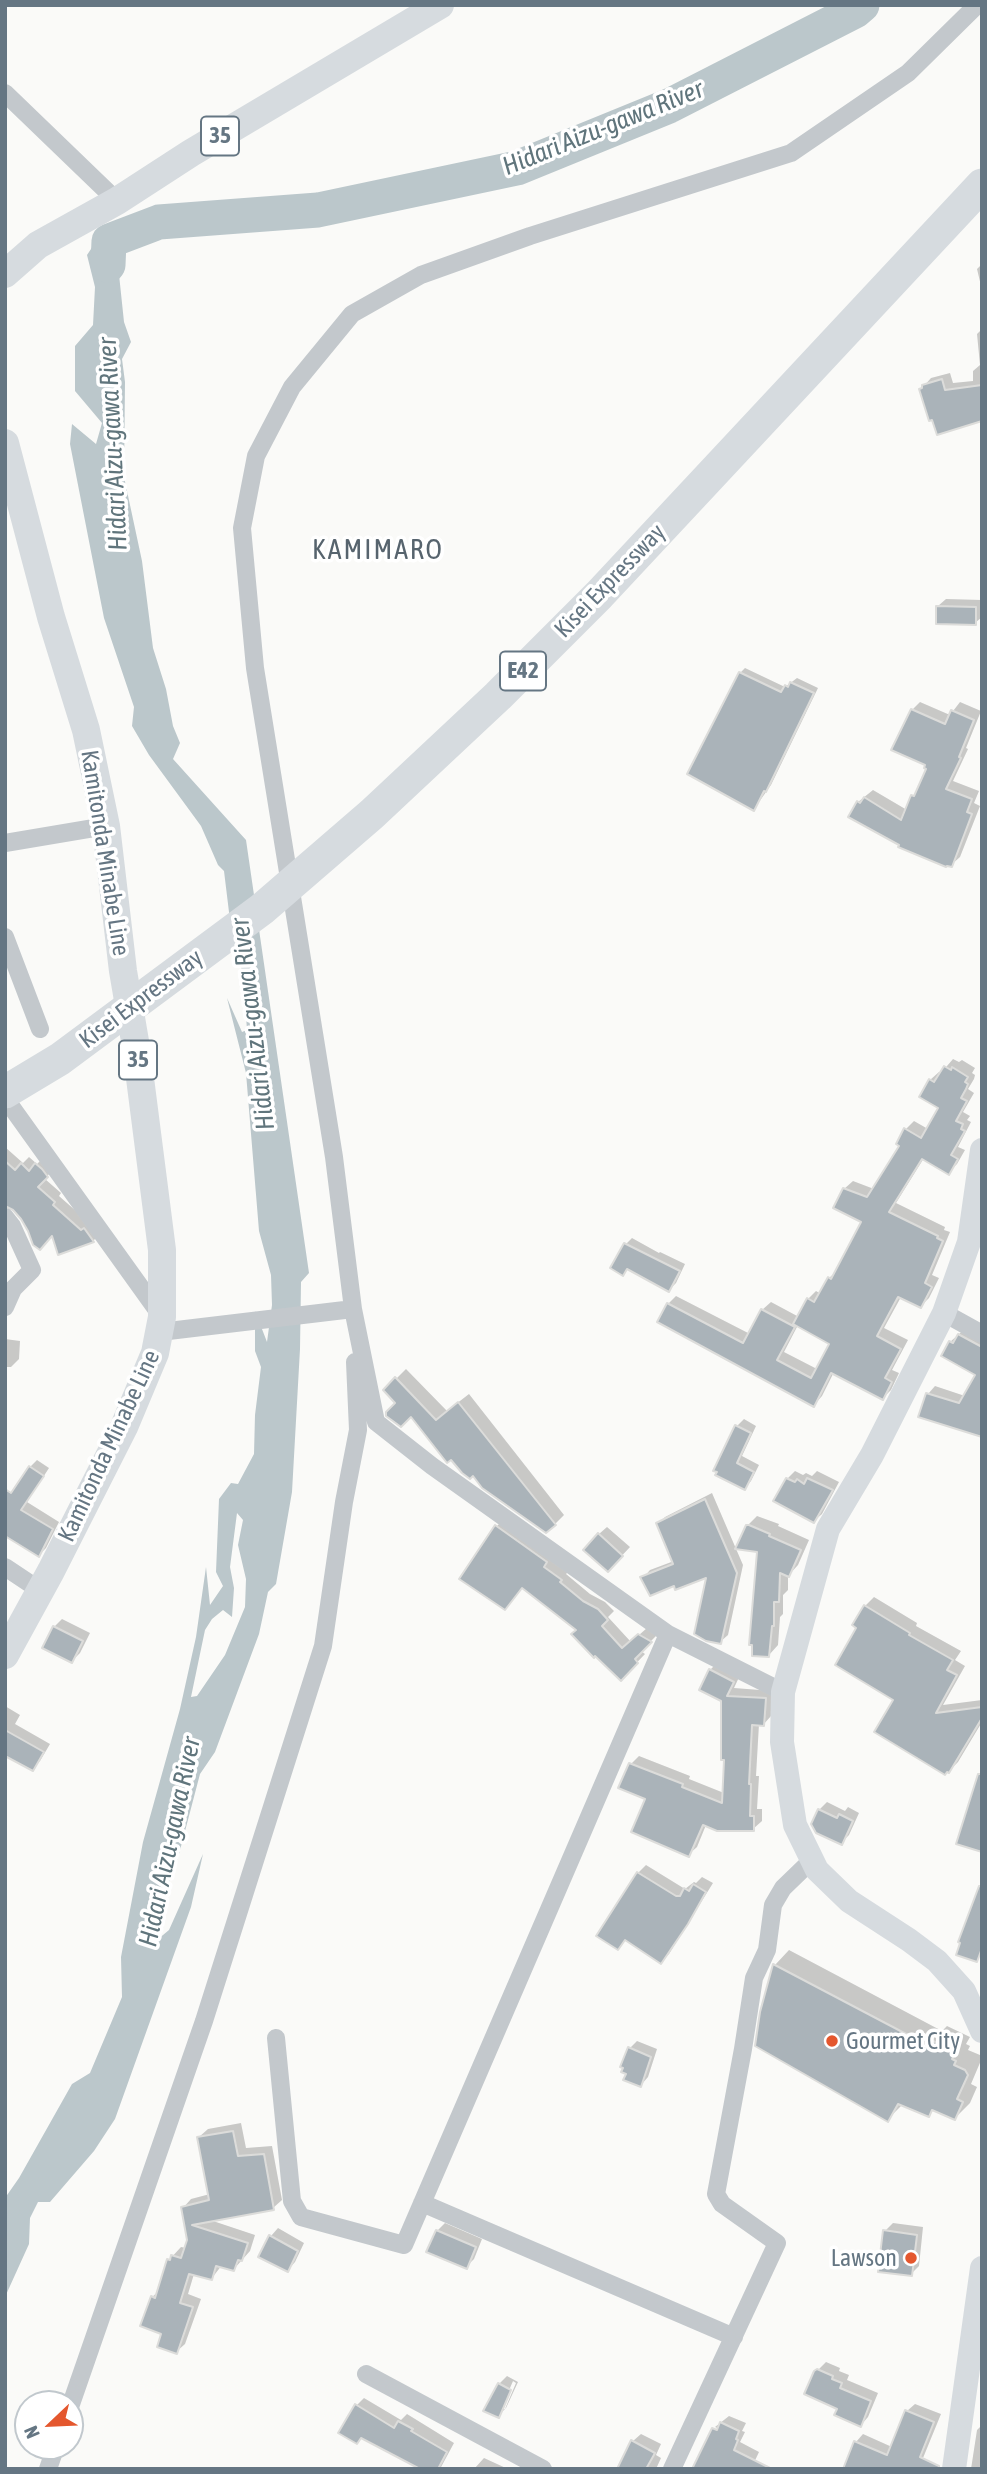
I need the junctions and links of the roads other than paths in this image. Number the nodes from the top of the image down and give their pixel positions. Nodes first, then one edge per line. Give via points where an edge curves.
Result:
1 (440, 5) edge
2 (977, 5) edge
3 (5, 93) edge
4 (982, 185) edge
5 (117, 201) junction
6 (5, 274) edge
7 (5, 443) edge
8 (106, 826) junction
9 (5, 843) edge
10 (5, 937) edge
11 (40, 1029) dead end
12 (5, 1092) edge
13 (5, 1098) edge
14 (982, 1150) edge
15 (978, 1203) edge
16 (5, 1217) edge
17 (5, 1307) edge
18 (344, 1310) junction
19 (944, 1312) junction
20 (170, 1326) junction
21 (982, 1334) edge
22 (5, 1567) edge
23 (41, 1591) junction
24 (668, 1634) junction
25 (5, 1655) edge
26 (783, 1692) junction
27 (812, 1860) junction
28 (982, 2031) edge
29 (276, 2038) dead end
30 (422, 2203) junction
31 (982, 2268) edge
32 (734, 2337) junction
33 (366, 2374) dead end
34 (76, 2390) edge
35 (542, 2469) edge
36 (672, 2469) edge
37 (954, 2469) edge

1 - 5 main road, 35
2 - 18 street via 908,73 791,153 421,275 352,314 292,387 256,456 242,528 255,667 334,1157
3 - 5 street
4 - 12 highway, Kisei Expressway / E42 via 598,595 392,796 261,909 60,1059
5 - 6 main road, 35 via 38,245
7 - 8 main road, Kamitonda Minabe Line / 35 via 86,730
8 - 9 street
8 - 20 main road, Kamitonda Minabe Line / 35
10 - 11 street
13 - 20 street
14 - 15 main road
15 - 19 main road
16 - 17 street via 32,1270 13,1289
18 - 20 street
18 - 24 street via 376,1422
18 - 34 street via 358,1430 323,1646 204,2021
19 - 21 street
19 - 26 main road via 872,1455 828,1529
20 - 23 main road, Kamitonda Minabe Line / 35
22 - 23 street
23 - 25 main road, Kamitonda Minabe Line / 35
24 - 26 street
24 - 30 street
26 - 27 main road via 782,1742 795,1825
27 - 28 main road via 849,1902 937,1961 964,1991
27 - 32 street via 783,1888 773,1905 767,1951 754,1978 716,2194 722,2204 777,2243
29 - 30 street via 292,2202 301,2217 404,2245
30 - 32 street
31 - 37 main road
32 - 36 street
33 - 35 street

